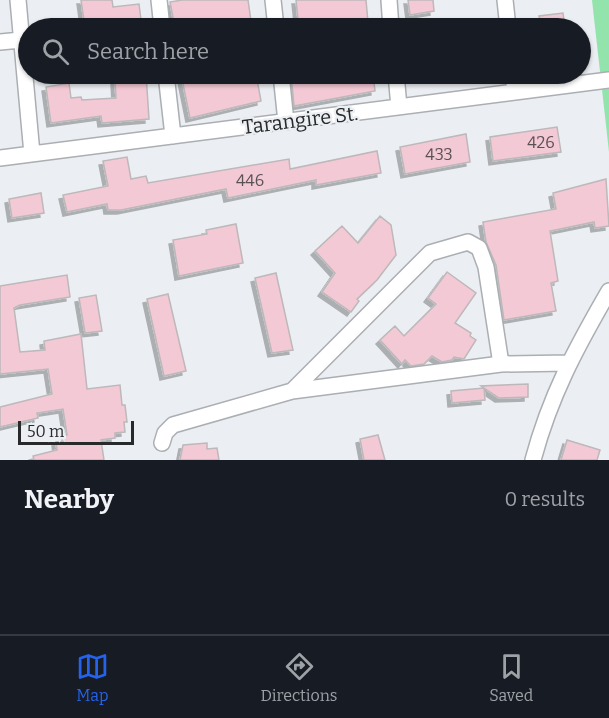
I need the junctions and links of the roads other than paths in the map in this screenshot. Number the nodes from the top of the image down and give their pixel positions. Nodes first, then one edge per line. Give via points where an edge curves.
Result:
1 (18, 0) edge
2 (159, 0) edge
3 (273, 0) edge
4 (389, 0) edge
5 (505, 0) edge
6 (19, 18) edge
7 (161, 18) edge
8 (275, 18) edge
9 (391, 18) edge
10 (507, 18) edge
11 (18, 39) edge
12 (0, 42) edge
13 (25, 84) edge
14 (167, 84) edge
15 (282, 84) edge
16 (397, 84) edge
17 (514, 84) edge
18 (578, 84) edge
19 (515, 91) junction
20 (399, 107) junction
21 (286, 122) junction
22 (173, 136) junction
23 (32, 154) junction
24 (0, 158) edge
25 (609, 291) edge
26 (594, 317) junction
27 (609, 323) edge
28 (568, 363) junction
29 (501, 364) junction
30 (292, 391) junction
31 (162, 443) dead end
32 (533, 460) edge

1 - 6 street
2 - 7 street
3 - 8 street
4 - 9 street
5 - 10 street
11 - 12 street
13 - 23 street
14 - 22 street
15 - 21 street
16 - 20 street
17 - 19 street
18 - 19 street, Tarangire St.
19 - 20 street, Tarangire St.
20 - 21 street, Tarangire St.
21 - 22 street, Tarangire St.
22 - 23 street, Tarangire St.
23 - 24 street, Tarangire St.
25 - 26 street
26 - 27 street
26 - 28 street
28 - 29 street
28 - 32 street via 545,416
29 - 30 street
29 - 30 street via 486,267 479,248 468,242 430,253 414,266
30 - 31 street via 173,425

